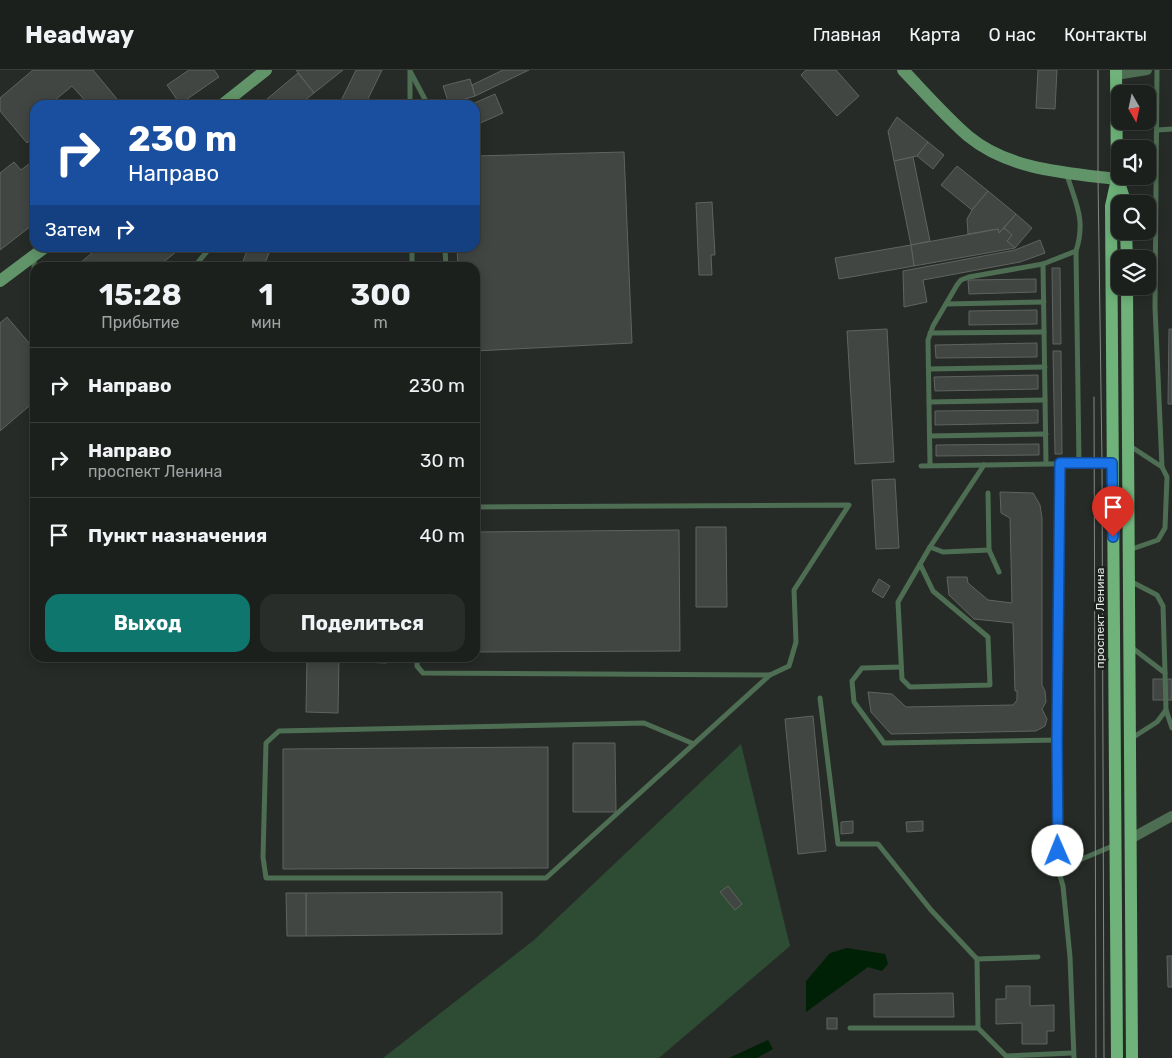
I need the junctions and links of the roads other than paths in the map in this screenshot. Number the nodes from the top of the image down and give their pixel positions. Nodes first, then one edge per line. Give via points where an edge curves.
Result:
1 (266, 70) edge
2 (903, 70) edge
3 (1147, 70) edge
4 (1157, 70) edge
5 (410, 71) edge
6 (1116, 72) edge
7 (228, 100) edge
8 (410, 100) edge
9 (425, 100) edge
10 (1172, 129) edge
11 (1158, 130) junction
12 (1117, 140) edge
13 (1066, 172) junction
14 (1111, 178) edge
15 (1116, 185) edge
16 (1076, 250) junction
17 (39, 252) edge
18 (207, 252) edge
19 (34, 256) junction
20 (34, 262) edge
21 (198, 262) edge
22 (1043, 264) junction
23 (0, 281) edge
24 (1127, 295) edge
25 (1044, 302) junction
26 (946, 304) junction
27 (1044, 332) junction
28 (930, 333) junction
29 (1045, 367) junction
30 (929, 369) junction
31 (1045, 400) junction
32 (929, 402) junction
33 (1046, 434) junction
34 (930, 436) junction
35 (1128, 445) junction
36 (1060, 463) junction
37 (1079, 463) junction
38 (1112, 463) junction
39 (1128, 463) junction
40 (984, 464) junction
41 (1046, 464) junction
42 (930, 465) junction
43 (921, 466) dead end
44 (1162, 467) junction
45 (988, 493) dead end
46 (480, 507) edge
47 (930, 547) junction
48 (989, 550) junction
49 (1129, 550) junction
50 (920, 564) junction
51 (999, 572) dead end
52 (1129, 580) junction
53 (1129, 645) junction
54 (417, 662) edge
55 (901, 667) junction
56 (1165, 673) junction
57 (770, 675) junction
58 (820, 698) dead end
59 (1166, 710) junction
60 (1172, 728) edge
61 (1057, 740) junction
62 (1130, 740) junction
63 (694, 744) junction
64 (1172, 816) edge
65 (1130, 839) junction
66 (1115, 845) junction
67 (1058, 869) junction
68 (1038, 957) dead end
69 (977, 959) junction
70 (850, 1028) dead end
71 (978, 1028) junction
72 (1073, 1056) edge
73 (1006, 1057) edge
74 (1117, 1058) edge
75 (1132, 1058) edge

1 - 7 street
2 - 13 street via 969,136 993,152 1020,164
3 - 6 street
4 - 11 lane
5 - 8 lane
5 - 9 lane
6 - 12 main road, проспект Ленина
10 - 11 lane
11 - 44 lane via 1155,307
13 - 14 street
13 - 16 lane via 1081,223
15 - 38 main road, проспект Ленина via 1111,206
16 - 22 lane
16 - 37 lane
17 - 19 street
18 - 21 lane
19 - 20 lane
19 - 23 street
22 - 25 lane
22 - 26 lane via 965,278
24 - 35 main road
25 - 26 lane
25 - 27 lane
26 - 28 lane
27 - 28 lane
27 - 29 lane
28 - 30 lane
29 - 30 lane
29 - 31 lane
30 - 32 lane
31 - 32 lane
31 - 33 lane
32 - 34 lane
33 - 34 lane
33 - 41 lane
34 - 42 lane
35 - 39 main road
35 - 44 lane
36 - 37 lane
36 - 41 lane
36 - 61 lane
37 - 38 lane
38 - 39 main road
38 - 66 main road, проспект Ленина
39 - 49 main road
40 - 41 lane
40 - 42 lane
40 - 47 lane
42 - 43 lane
44 - 49 lane via 1167,476 1165,528 1158,540
45 - 48 lane
46 - 57 lane via 848,505 794,590 796,642 789,666
47 - 48 lane via 943,552
47 - 50 lane
48 - 51 lane
49 - 52 main road
50 - 55 lane via 898,602
50 - 55 lane via 933,591 988,637 990,685 910,687 902,679
52 - 53 main road
52 - 56 lane via 1157,595 1163,606
53 - 56 lane
53 - 62 main road
54 - 57 lane via 423,673
55 - 61 lane via 862,668 852,681 854,702 884,743
56 - 59 lane
57 - 63 lane
58 - 69 lane via 838,844 878,844
59 - 60 lane
59 - 62 lane via 1157,722
61 - 67 lane
62 - 65 main road
63 - 63 lane via 546,878 266,878 263,857 266,743 279,731 644,723
64 - 65 street
65 - 66 main road
65 - 75 main road
66 - 67 lane
66 - 74 main road, проспект Ленина
67 - 72 lane via 1063,886 1070,957
68 - 69 lane
69 - 71 lane
70 - 71 lane
71 - 73 lane
72 - 73 lane

